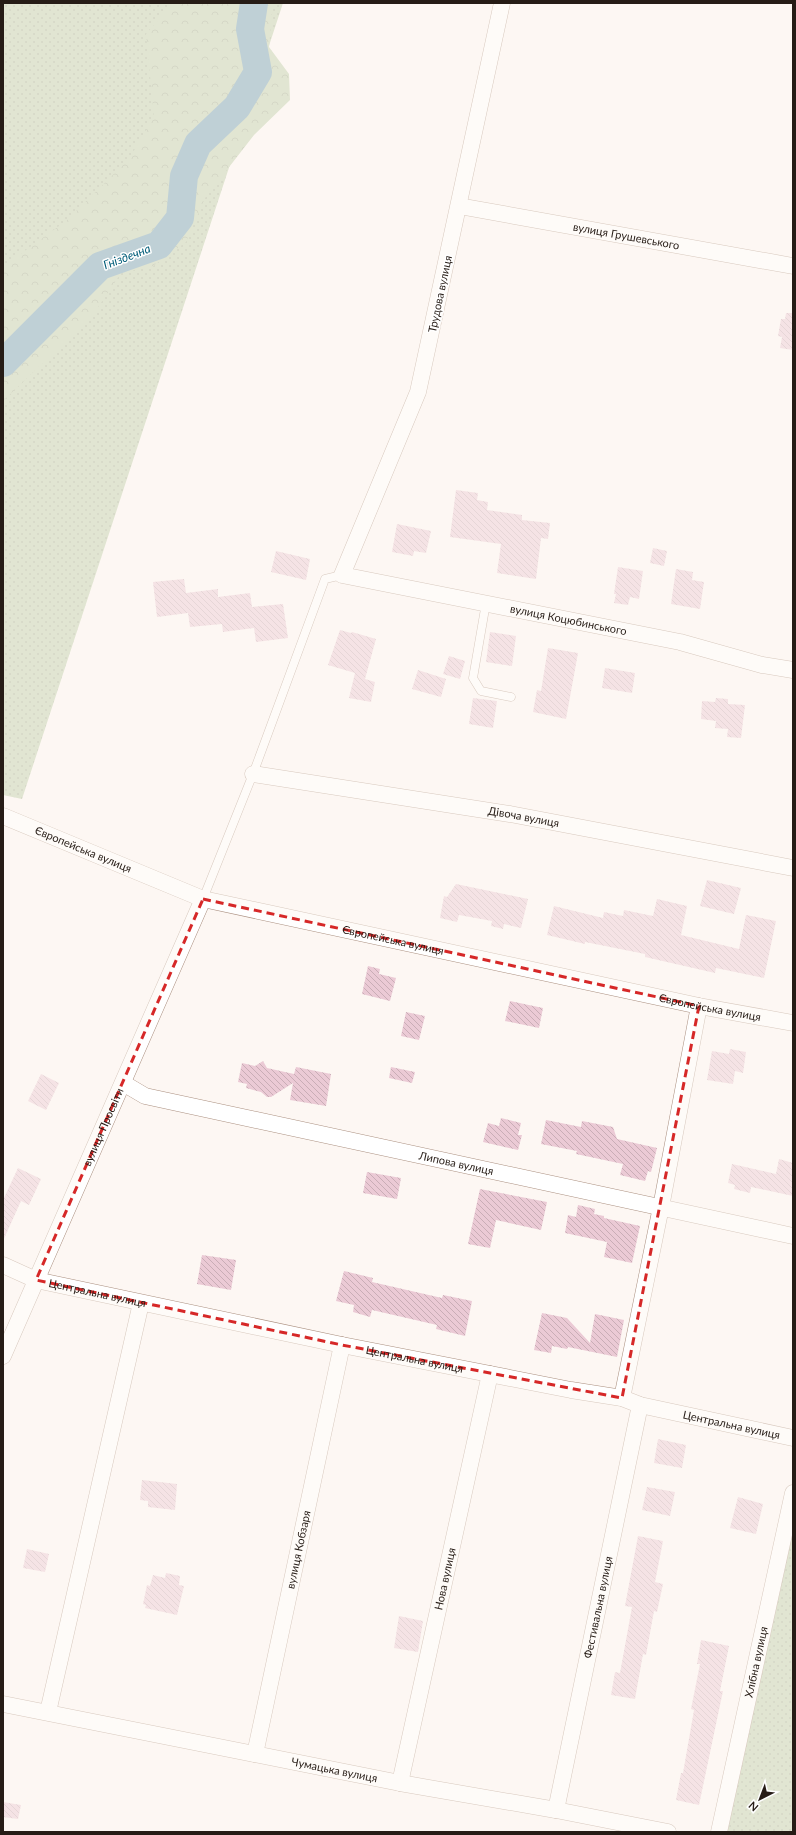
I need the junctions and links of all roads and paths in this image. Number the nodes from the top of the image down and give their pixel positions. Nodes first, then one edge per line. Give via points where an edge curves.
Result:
1 (502, 3) edge
2 (459, 206) junction
3 (793, 266) edge
4 (342, 574) junction
5 (486, 603) junction
6 (793, 670) edge
7 (511, 697) dead end
8 (253, 774) junction
9 (4, 818) edge
10 (793, 868) edge
11 (203, 899) junction
12 (699, 1006) junction
13 (793, 1023) edge
14 (123, 1084) junction
15 (661, 1207) junction
16 (793, 1236) edge
17 (3, 1265) edge
18 (36, 1280) junction
19 (141, 1303) junction
20 (342, 1345) junction
21 (3, 1356) edge
22 (490, 1374) junction
23 (622, 1398) junction
24 (640, 1405) junction
25 (793, 1438) edge
26 (793, 1493) edge
27 (3, 1704) edge
28 (48, 1712) junction
29 (255, 1754) junction
30 (400, 1783) junction
31 (556, 1810) junction
32 (668, 1832) edge
33 (719, 1832) edge

1 - 2 street, Трудова вулиця
2 - 3 street, вулиця Грушевського
2 - 4 street, Трудова вулиця via 418,392
4 - 5 street, вулиця Коцюбинського
4 - 8 lane via 325,579
5 - 6 street, вулиця Коцюбинського via 680,642 762,665
5 - 7 lane via 473,678 481,691
8 - 10 street, Дівоча вулиця via 510,814
8 - 11 lane
9 - 11 street, Європейська вулиця
11 - 12 street, Європейська вулиця
11 - 14 street, вулиця Просвіти
12 - 13 street, Європейська вулиця
12 - 15 street
14 - 15 street, Липова вулиця via 144,1096
14 - 18 street, вулиця Просвіти
15 - 16 street, Липова вулиця
15 - 23 street
17 - 18 street, Центральна вулиця
18 - 19 street, Центральна вулиця
18 - 21 street, вулиця Просвіти
19 - 20 street, Центральна вулиця
19 - 28 street
20 - 22 street, Центральна вулиця
20 - 29 street, вулиця Кобзаря
22 - 23 street, Центральна вулиця
22 - 30 street, Нова вулиця
23 - 24 street, Центральна вулиця
24 - 25 street, Центральна вулиця
24 - 31 street, Фестивальна вулиця
26 - 33 street, Хлібна вулиця
27 - 28 street, Чумацька вулиця
28 - 29 street, Чумацька вулиця
29 - 30 street, Чумацька вулиця
30 - 31 street, Чумацька вулиця
31 - 32 street, Чумацька вулиця

